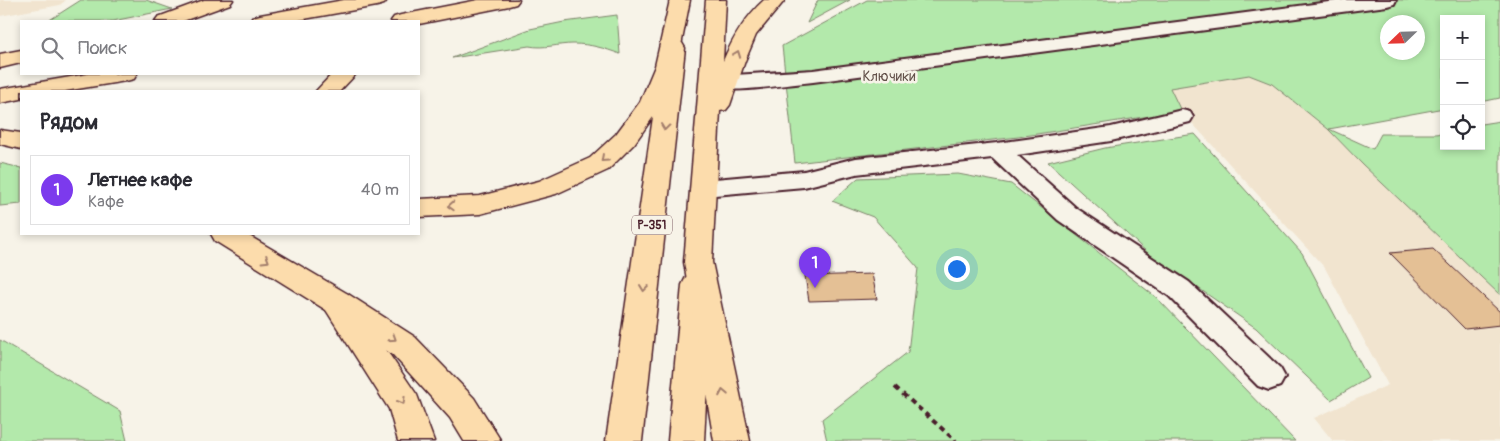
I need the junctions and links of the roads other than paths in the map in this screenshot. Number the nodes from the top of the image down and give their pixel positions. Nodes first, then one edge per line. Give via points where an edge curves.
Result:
1 (223, 0) edge
2 (377, 0) edge
3 (508, 0) edge
4 (515, 0) edge
5 (716, 0) edge
6 (776, 0) edge
7 (1387, 0) edge
8 (680, 5) edge
9 (167, 20) edge
10 (266, 20) edge
11 (406, 20) edge
12 (420, 30) edge
13 (20, 57) edge
14 (0, 62) edge
15 (20, 62) edge
16 (0, 66) edge
17 (120, 75) edge
18 (343, 75) edge
19 (719, 82) junction
20 (32, 90) edge
21 (328, 90) edge
22 (20, 92) edge
23 (0, 96) edge
24 (1182, 117) dead end
25 (0, 137) edge
26 (20, 141) edge
27 (998, 150) junction
28 (704, 188) junction
29 (420, 208) edge
30 (227, 235) edge
31 (698, 262) junction
32 (337, 302) junction
33 (1269, 377) dead end
34 (416, 441) edge
35 (483, 441) edge
36 (624, 441) edge
37 (686, 441) edge
38 (732, 441) edge

1 - 9 main road
2 - 10 main road
3 - 11 main road
4 - 12 main road
5 - 19 main road
19 -> 6 main road via 743,37 762,11
7 - 19 lane via 813,76
8 -> 29 main road via 666,66 650,103 625,139 599,164 547,188 480,205
8 -> 36 main road, Р-351
13 - 14 main road
15 - 16 main road
17 - 20 main road
18 - 21 main road
19 - 28 main road via 707,132
22 - 23 main road
24 - 27 lane via 1111,134
25 - 26 main road
27 - 28 lane via 856,166 804,179
27 - 33 lane via 1067,214 1179,289
28 - 31 main road
30 -> 32 main road
31 - 37 main road
38 -> 31 main road
32 -> 34 main road via 405,405
32 -> 35 main road via 404,346 462,408

